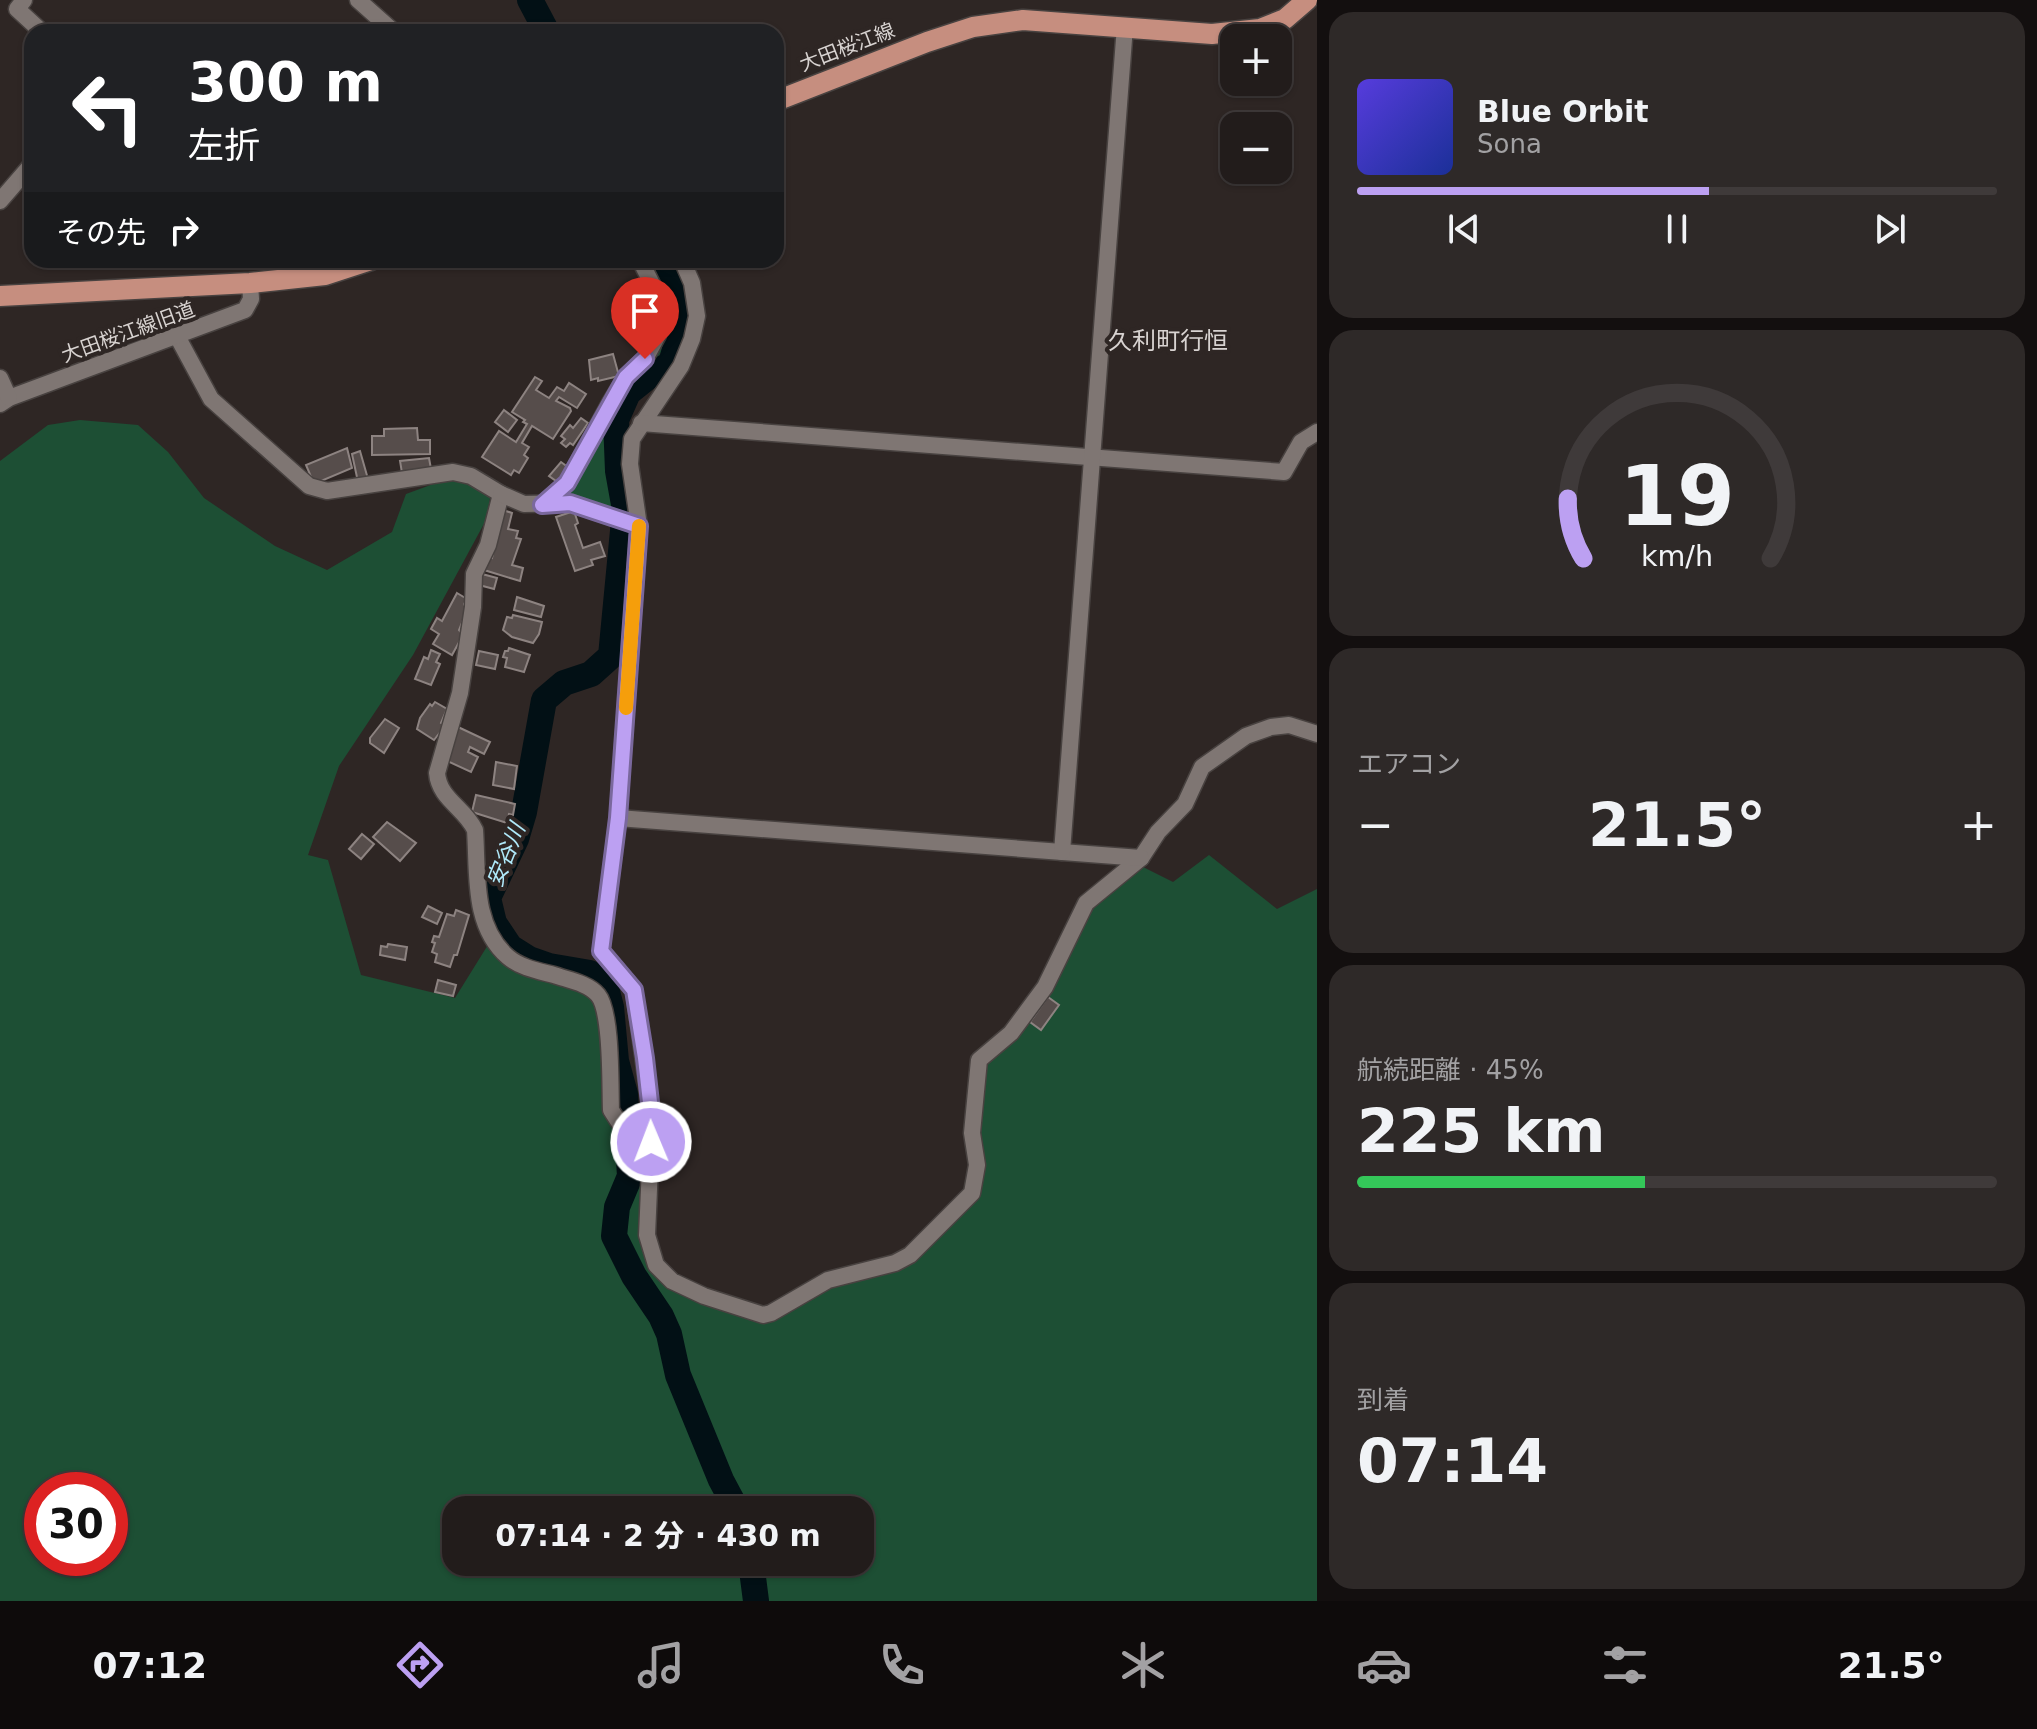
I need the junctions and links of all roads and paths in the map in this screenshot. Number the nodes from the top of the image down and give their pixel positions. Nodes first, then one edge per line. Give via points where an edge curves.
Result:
1 (24, 0) edge
2 (358, 0) edge
3 (1310, 4) edge
4 (33, 24) edge
5 (385, 24) edge
6 (1125, 26) junction
7 (784, 98) edge
8 (24, 173) edge
9 (0, 201) edge
10 (346, 268) edge
11 (644, 268) edge
12 (685, 268) edge
13 (250, 283) junction
14 (0, 296) edge
15 (177, 336) junction
16 (0, 378) edge
17 (5, 401) edge
18 (641, 423) junction
19 (1317, 432) edge
20 (1091, 459) junction
21 (501, 494) junction
22 (542, 505) junction
23 (637, 525) junction
24 (1317, 734) edge
25 (618, 818) junction
26 (1062, 852) junction
27 (1141, 858) junction
28 (648, 1120) junction

1 - 4 street via 17,9
2 - 5 street
3 - 6 main road, 大田桜江線 via 1260,29 1212,34
6 - 7 main road, 大田桜江線 via 1023,20 973,27
6 - 20 street
8 - 9 street
10 - 13 main road
11 - 22 street via 660,312 658,335 610,403 567,483
12 - 18 street via 697,316 692,339 663,396
13 - 14 main road
13 - 15 street, 大田桜江線旧道 via 245,310
15 - 17 street, 大田桜江線旧道
15 - 21 street via 211,399 309,486 327,491 453,472
16 - 17 street
18 - 20 street
18 - 23 street via 632,439 630,464
19 - 20 street via 1301,442 1284,472
20 - 26 street
21 - 22 street
21 - 28 street via 474,574 462,678 438,783 475,830 481,915 492,937 522,966 581,984 600,996 607,1021 611,1110 618,1121
22 - 23 street via 570,503
23 - 25 street
24 - 27 street via 1289,725 1271,727 1224,750 1202,767 1185,804
25 - 26 street
25 - 28 street via 601,951 634,990
26 - 27 street
27 - 28 street via 1086,903 1045,987 1011,1033 979,1060 972,1193 910,1255 895,1263 828,1280 763,1315 672,1281 656,1265 647,1235

